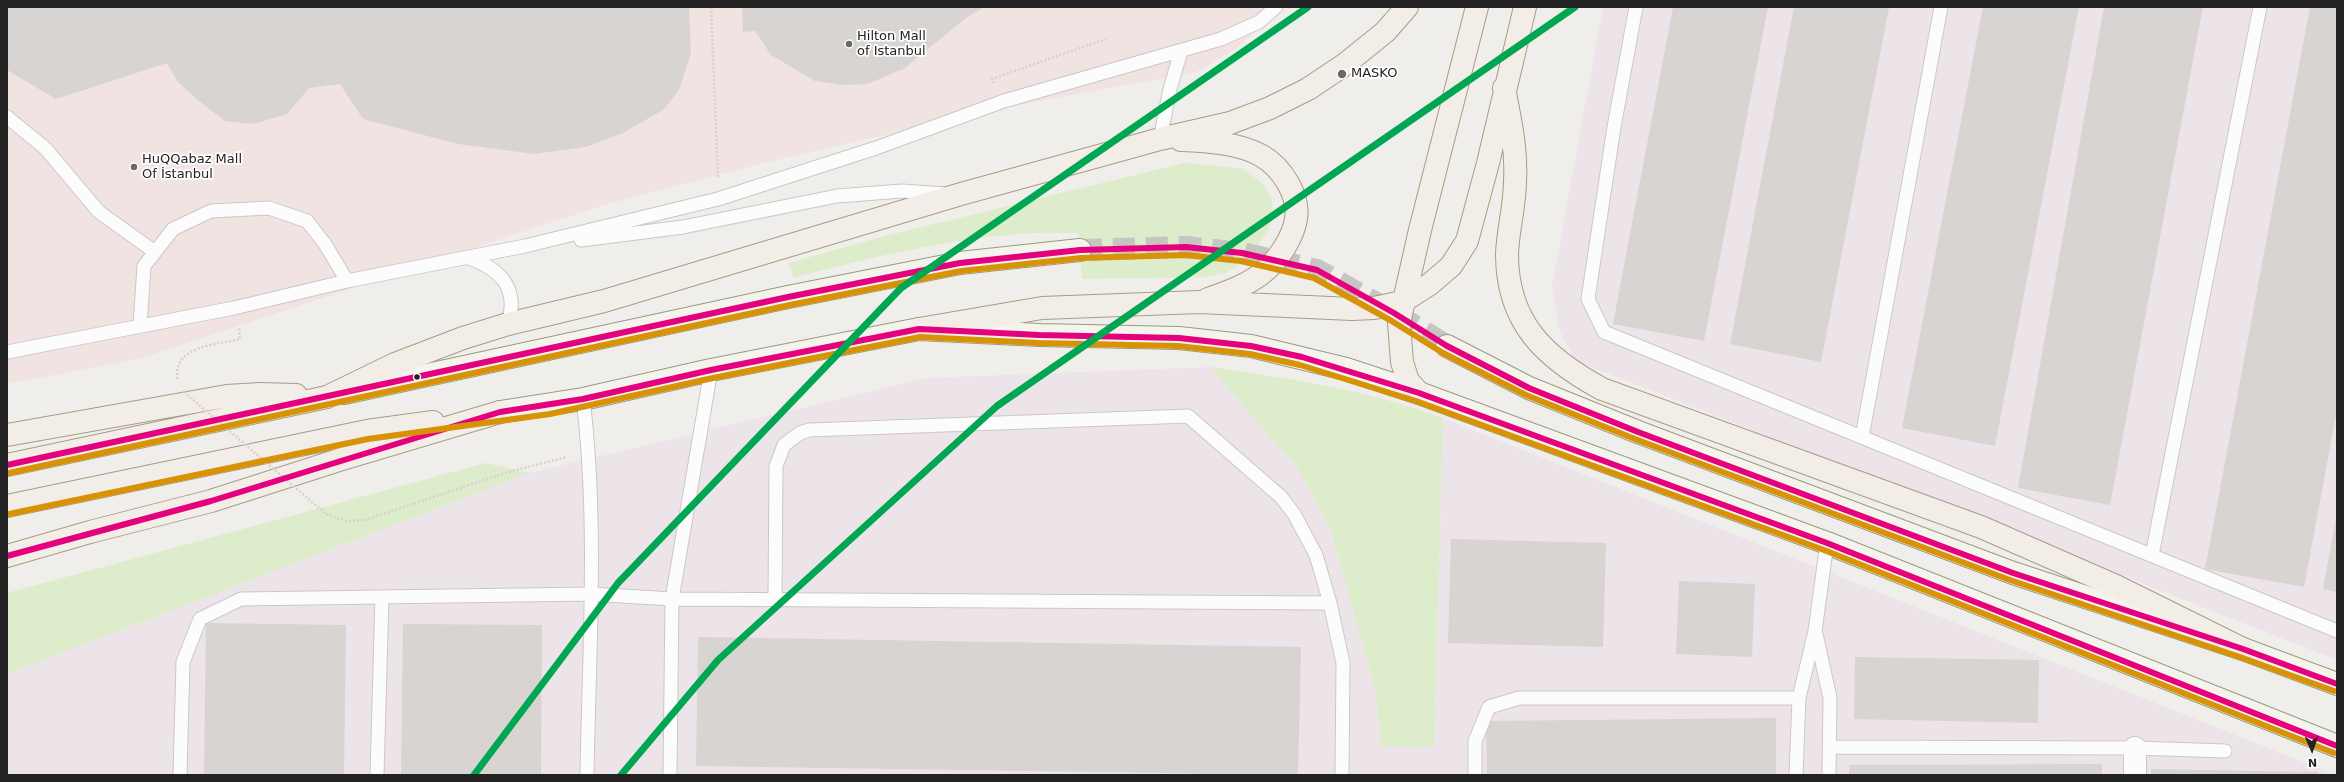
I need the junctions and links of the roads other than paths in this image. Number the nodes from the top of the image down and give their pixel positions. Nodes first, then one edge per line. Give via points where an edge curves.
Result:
1 (1276, 7) edge
2 (1407, 7) edge
3 (1477, 7) edge
4 (1525, 7) edge
5 (1636, 7) edge
6 (1941, 7) edge
7 (2260, 7) edge
8 (1182, 51) junction
9 (1504, 88) junction
10 (7, 117) edge
11 (1160, 139) junction
12 (961, 194) junction
13 (524, 246) junction
14 (1080, 250) tunnel mouth
15 (155, 252) junction
16 (467, 258) junction
17 (347, 281) junction
18 (1200, 302) junction
19 (1402, 302) junction
20 (508, 324) junction
21 (140, 326) junction
22 (919, 329) junction
23 (1447, 346) tunnel mouth
24 (7, 352) edge
25 (711, 370) junction
26 (1419, 393) junction
27 (327, 397) junction
28 (583, 399) junction
29 (500, 412) junction
30 (7, 435) edge
31 (1862, 437) junction
32 (7, 465) edge
33 (7, 506) edge
34 (1827, 544) junction
35 (2152, 555) junction
36 (7, 556) edge
37 (590, 594) junction
38 (382, 597) junction
39 (672, 599) junction
40 (775, 600) junction
41 (1330, 603) junction
42 (1815, 631) junction
43 (2337, 631) edge
44 (2243, 649) junction
45 (2337, 684) edge
46 (1799, 698) junction
47 (2337, 746) edge
48 (1830, 747) junction
49 (2135, 748) junction
50 (2225, 751) dead end
51 (180, 775) edge
52 (377, 775) edge
53 (587, 775) edge
54 (670, 775) edge
55 (1342, 775) edge
56 (1474, 775) edge
57 (1796, 775) edge
58 (1829, 775) edge
59 (2135, 775) edge

1 - 8 lane via 1259,22 1221,39
2 - 11 main road via 1386,32 1344,65 1308,88 1270,108 1230,123
3 - 19 main road
4 - 9 main road
5 - 31 lane via 1614,127 1588,299 1604,332
6 - 31 lane
7 - 35 lane
8 - 11 lane via 1170,89
8 - 13 lane via 1004,101 876,148 718,199
9 - 19 main road via 1488,164 1467,241 1451,266 1430,284
9 - 44 main road via 1514,145 1516,182 1507,253 1513,298 1530,331 1548,354 1572,373 1602,389 1981,527 2116,586
10 - 15 lane via 45,148 99,212
11 - 12 main road
11 - 18 main road via 1230,146 1261,155 1274,164 1294,196 1296,219 1285,247 1268,269 1237,288
12 - 13 lane via 902,191 837,196 683,227
12 - 20 main road via 604,301
13 - 16 lane
14 - 27 main road via 960,263 788,297
15 - 17 lane via 173,230 211,211 269,208 307,221 326,244
15 - 21 lane via 144,266
16 - 17 lane
16 - 20 lane via 487,264 500,275 510,292 511,315
17 - 21 lane via 234,308
18 - 19 main road via 1352,309 1374,308
18 - 22 main road via 1042,308
19 - 26 main road via 1399,352 1408,381
20 - 27 main road via 395,364
21 - 24 lane
22 - 25 main road
22 - 26 main road via 1179,338 1251,346 1346,369
23 - 44 main road via 1529,388 1638,432 2013,573
25 - 28 main road
25 - 39 lane
26 - 34 main road
27 - 30 main road via 260,394 226,396
27 - 32 main road
28 - 29 main road
28 - 37 lane via 589,451
29 - 33 main road via 367,431
29 - 36 main road via 212,501
31 - 35 lane
34 - 42 lane
34 - 47 main road
35 - 43 lane
37 - 38 lane
37 - 39 lane
37 - 53 lane
38 - 51 lane via 241,599 200,619 183,662
38 - 52 lane
39 - 40 lane
39 - 54 lane
40 - 41 lane
40 - 41 lane via 776,466 784,445 800,433 810,430 1188,416 1281,497 1294,514 1316,555
41 - 55 lane via 1343,663
42 - 46 lane
42 - 48 lane via 1830,698
44 - 45 main road
46 - 56 lane via 1519,698 1489,707 1475,741
46 - 57 lane
48 - 49 lane
48 - 58 lane
49 - 50 lane
49 - 59 street

